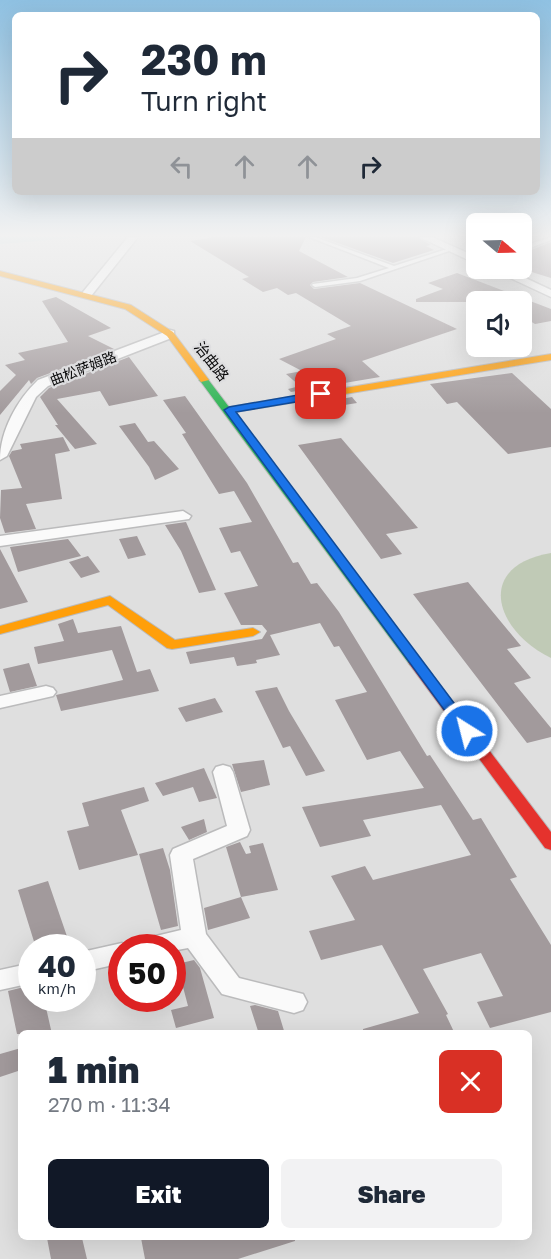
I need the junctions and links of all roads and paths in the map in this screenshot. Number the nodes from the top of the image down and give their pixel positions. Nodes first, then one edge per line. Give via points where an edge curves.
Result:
1 (92, 296) edge
2 (170, 334) junction
3 (551, 357) edge
4 (229, 410) junction
5 (0, 456) edge
6 (183, 516) dead end
7 (0, 541) edge
8 (0, 630) edge
9 (253, 632) dead end
10 (46, 692) dead end
11 (0, 702) edge
12 (223, 772) dead end
13 (551, 844) edge
14 (194, 937) junction
15 (186, 939) edge
16 (18, 976) edge
17 (0, 980) edge
18 (294, 1002) dead end

1 - 2 main road, 治曲路 via 128,308
2 - 4 main road, 治曲路
2 - 5 street, 曲松萨姆路 via 43,383 30,395
3 - 4 main road
4 - 13 main road, 治曲路
6 - 7 street
8 - 9 main road via 110,600 172,645
10 - 11 street
12 - 14 street via 239,830 181,855
14 - 15 street
14 - 18 street via 231,987
16 - 17 street

